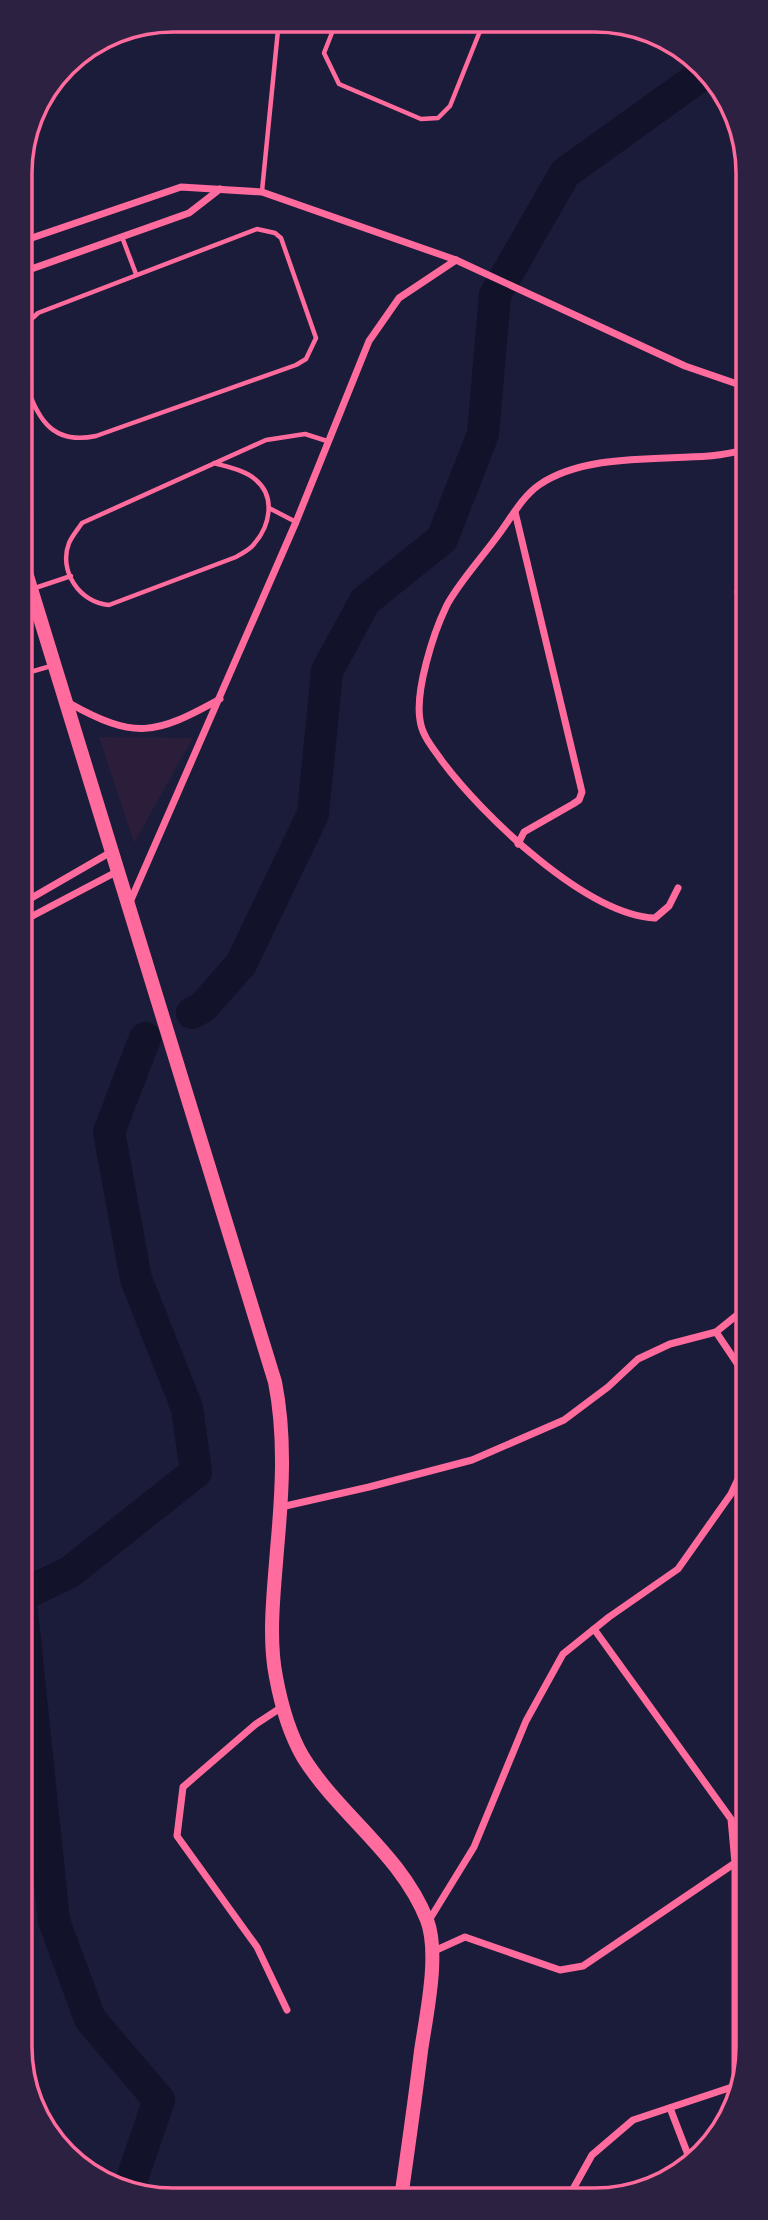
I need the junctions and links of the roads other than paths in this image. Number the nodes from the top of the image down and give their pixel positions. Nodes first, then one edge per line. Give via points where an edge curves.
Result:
1 (278, 32) edge
2 (332, 32) edge
3 (480, 32) edge
4 (221, 189) junction
5 (262, 192) junction
6 (122, 237) junction
7 (32, 238) edge
8 (456, 260) junction
9 (32, 268) edge
10 (136, 274) junction
11 (32, 318) edge
12 (736, 384) edge
13 (32, 400) edge
14 (327, 441) junction
15 (736, 452) edge
16 (214, 463) junction
17 (269, 509) junction
18 (515, 512) junction
19 (296, 522) junction
20 (71, 576) junction
21 (32, 590) joint
22 (55, 665) junction
23 (32, 672) edge
24 (220, 698) junction
25 (67, 702) junction
26 (519, 844) junction
27 (111, 852) junction
28 (118, 871) junction
29 (678, 888) dead end
30 (32, 898) edge
31 (129, 905) junction
32 (32, 916) edge
33 (736, 1316) edge
34 (716, 1332) junction
35 (736, 1362) edge
36 (736, 1483) edge
37 (281, 1507) junction
38 (594, 1629) junction
39 (283, 1707) junction
40 (735, 1863) junction
41 (428, 1922) junction
42 (432, 1952) junction
43 (287, 2010) dead end
44 (735, 2066) edge
45 (731, 2087) edge
46 (670, 2108) junction
47 (687, 2153) edge
48 (402, 2188) edge
49 (574, 2188) edge

1 - 5 lane
2 - 3 lane via 324,53 340,83 421,119 438,118 450,106
4 - 5 street
4 - 6 street via 189,213
4 - 7 street via 181,187
5 - 8 street
6 - 9 street
6 - 10 lane
8 - 12 street via 685,366
8 - 14 street via 399,298 384,317 369,341
10 - 11 lane
10 - 13 lane via 257,229 275,233 281,238 316,338 306,359 296,365 79,440 49,428
14 - 16 lane via 288,435
14 - 19 street
15 - 18 street via 578,468 538,486
16 - 17 lane via 255,479 268,495
16 - 20 lane via 82,523 69,543
17 - 19 lane
17 - 20 lane via 266,526 253,546 236,557 109,605 85,598
18 - 26 street via 582,792 579,800 524,832
18 - 26 street via 446,606 418,697 420,722 433,748 453,776
19 - 24 street
20 - 21 lane
21 - 22 main road
22 - 23 lane
22 - 25 main road
24 - 25 street via 180,721 135,729 111,725
24 - 31 street
25 - 27 main road
26 - 29 street via 566,881 644,917 655,918 669,906
27 - 28 main road
27 - 30 street
28 - 31 main road
28 - 32 street
31 - 37 main road via 275,1382 282,1443
33 - 34 street
34 - 35 street
34 - 37 street via 638,1359 564,1420 472,1460
36 - 38 street via 678,1569
37 - 39 main road via 273,1643
38 - 40 street via 731,1819
38 - 41 street via 563,1654 526,1721 474,1847
39 - 41 main road via 302,1756 392,1860
39 - 43 street via 256,1724 183,1787 177,1836 257,1947
40 - 42 street via 583,1966 560,1970 465,1937
40 - 44 street
41 - 42 main road
42 - 48 main road
45 - 46 street
46 - 47 street
46 - 49 street via 633,2120 592,2155

